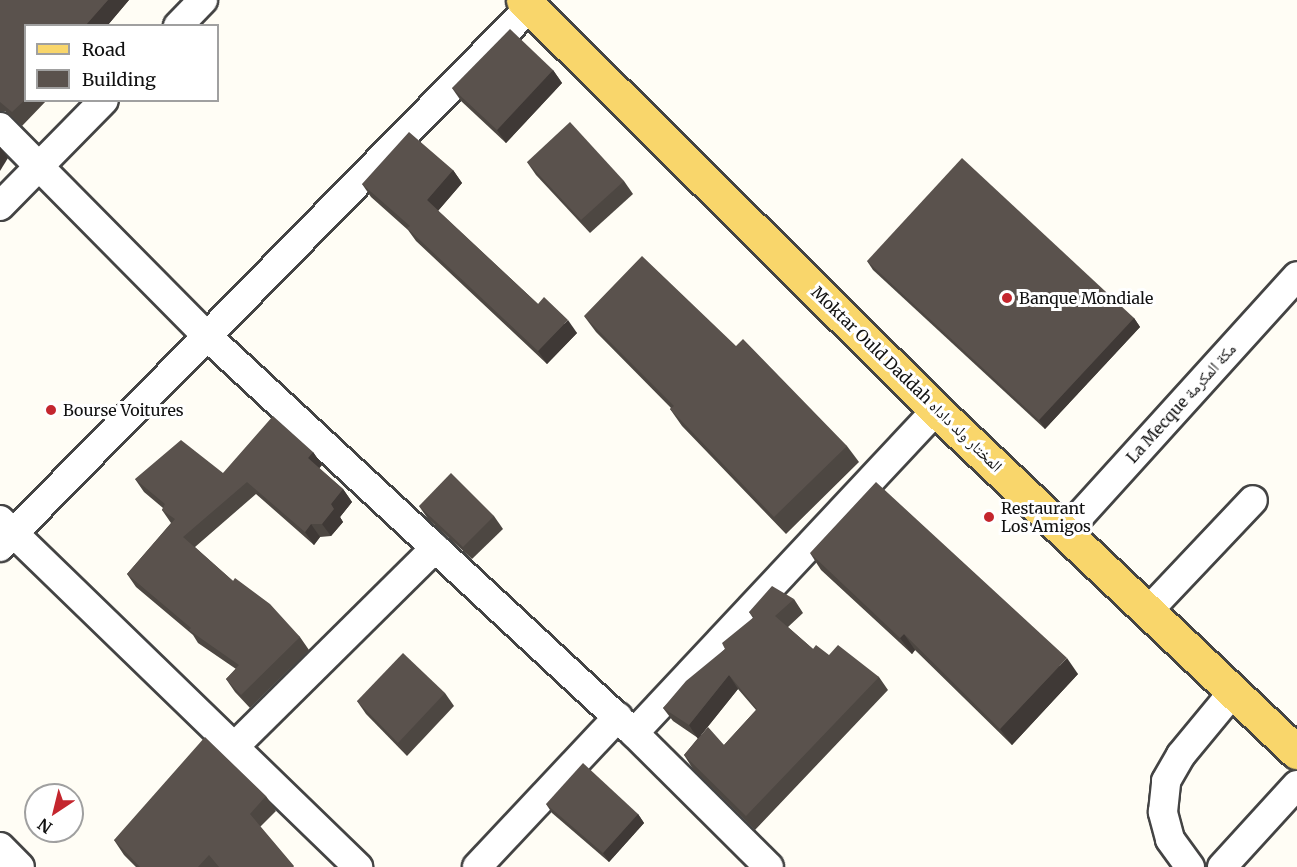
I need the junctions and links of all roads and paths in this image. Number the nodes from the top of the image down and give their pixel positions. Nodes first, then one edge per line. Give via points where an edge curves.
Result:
1 (203, 0) edge
2 (526, 3) edge
3 (180, 24) edge
4 (102, 102) edge
5 (0, 127) edge
6 (39, 166) junction
7 (0, 206) edge
8 (1297, 276) edge
9 (207, 336) junction
10 (936, 410) junction
11 (1252, 500) dead end
12 (1066, 531) junction
13 (4, 533) edge
14 (435, 548) junction
15 (1149, 610) junction
16 (1234, 691) junction
17 (626, 725) junction
18 (234, 747) junction
19 (1297, 752) edge
20 (1297, 785) edge
21 (0, 847) edge
22 (20, 867) edge
23 (358, 867) edge
24 (477, 867) edge
25 (769, 867) edge
26 (1190, 867) edge
27 (1222, 867) edge

1 - 3 street
2 - 9 street
2 - 10 main road, Moktar Ould Daddah المختار ولد داداه
4 - 6 street
5 - 6 street
6 - 7 street
6 - 9 street
8 - 12 street, La Mecque مكة المكرمة
9 - 13 street
9 - 14 street
10 - 12 main road, Moktar Ould Daddah المختار ولد داداه
10 - 17 street
11 - 15 street
12 - 15 main road, Moktar Ould Daddah المختار ولد داداه
13 - 18 street
14 - 17 street
14 - 18 street
15 - 16 main road, Moktar Ould Daddah المختار ولد داداه
16 - 19 main road, Moktar Ould Daddah المختار ولد داداه
16 - 26 street via 1181,755 1166,781 1163,812 1170,839
17 - 24 street
17 - 25 street
18 - 23 street
20 - 27 street
21 - 22 street

